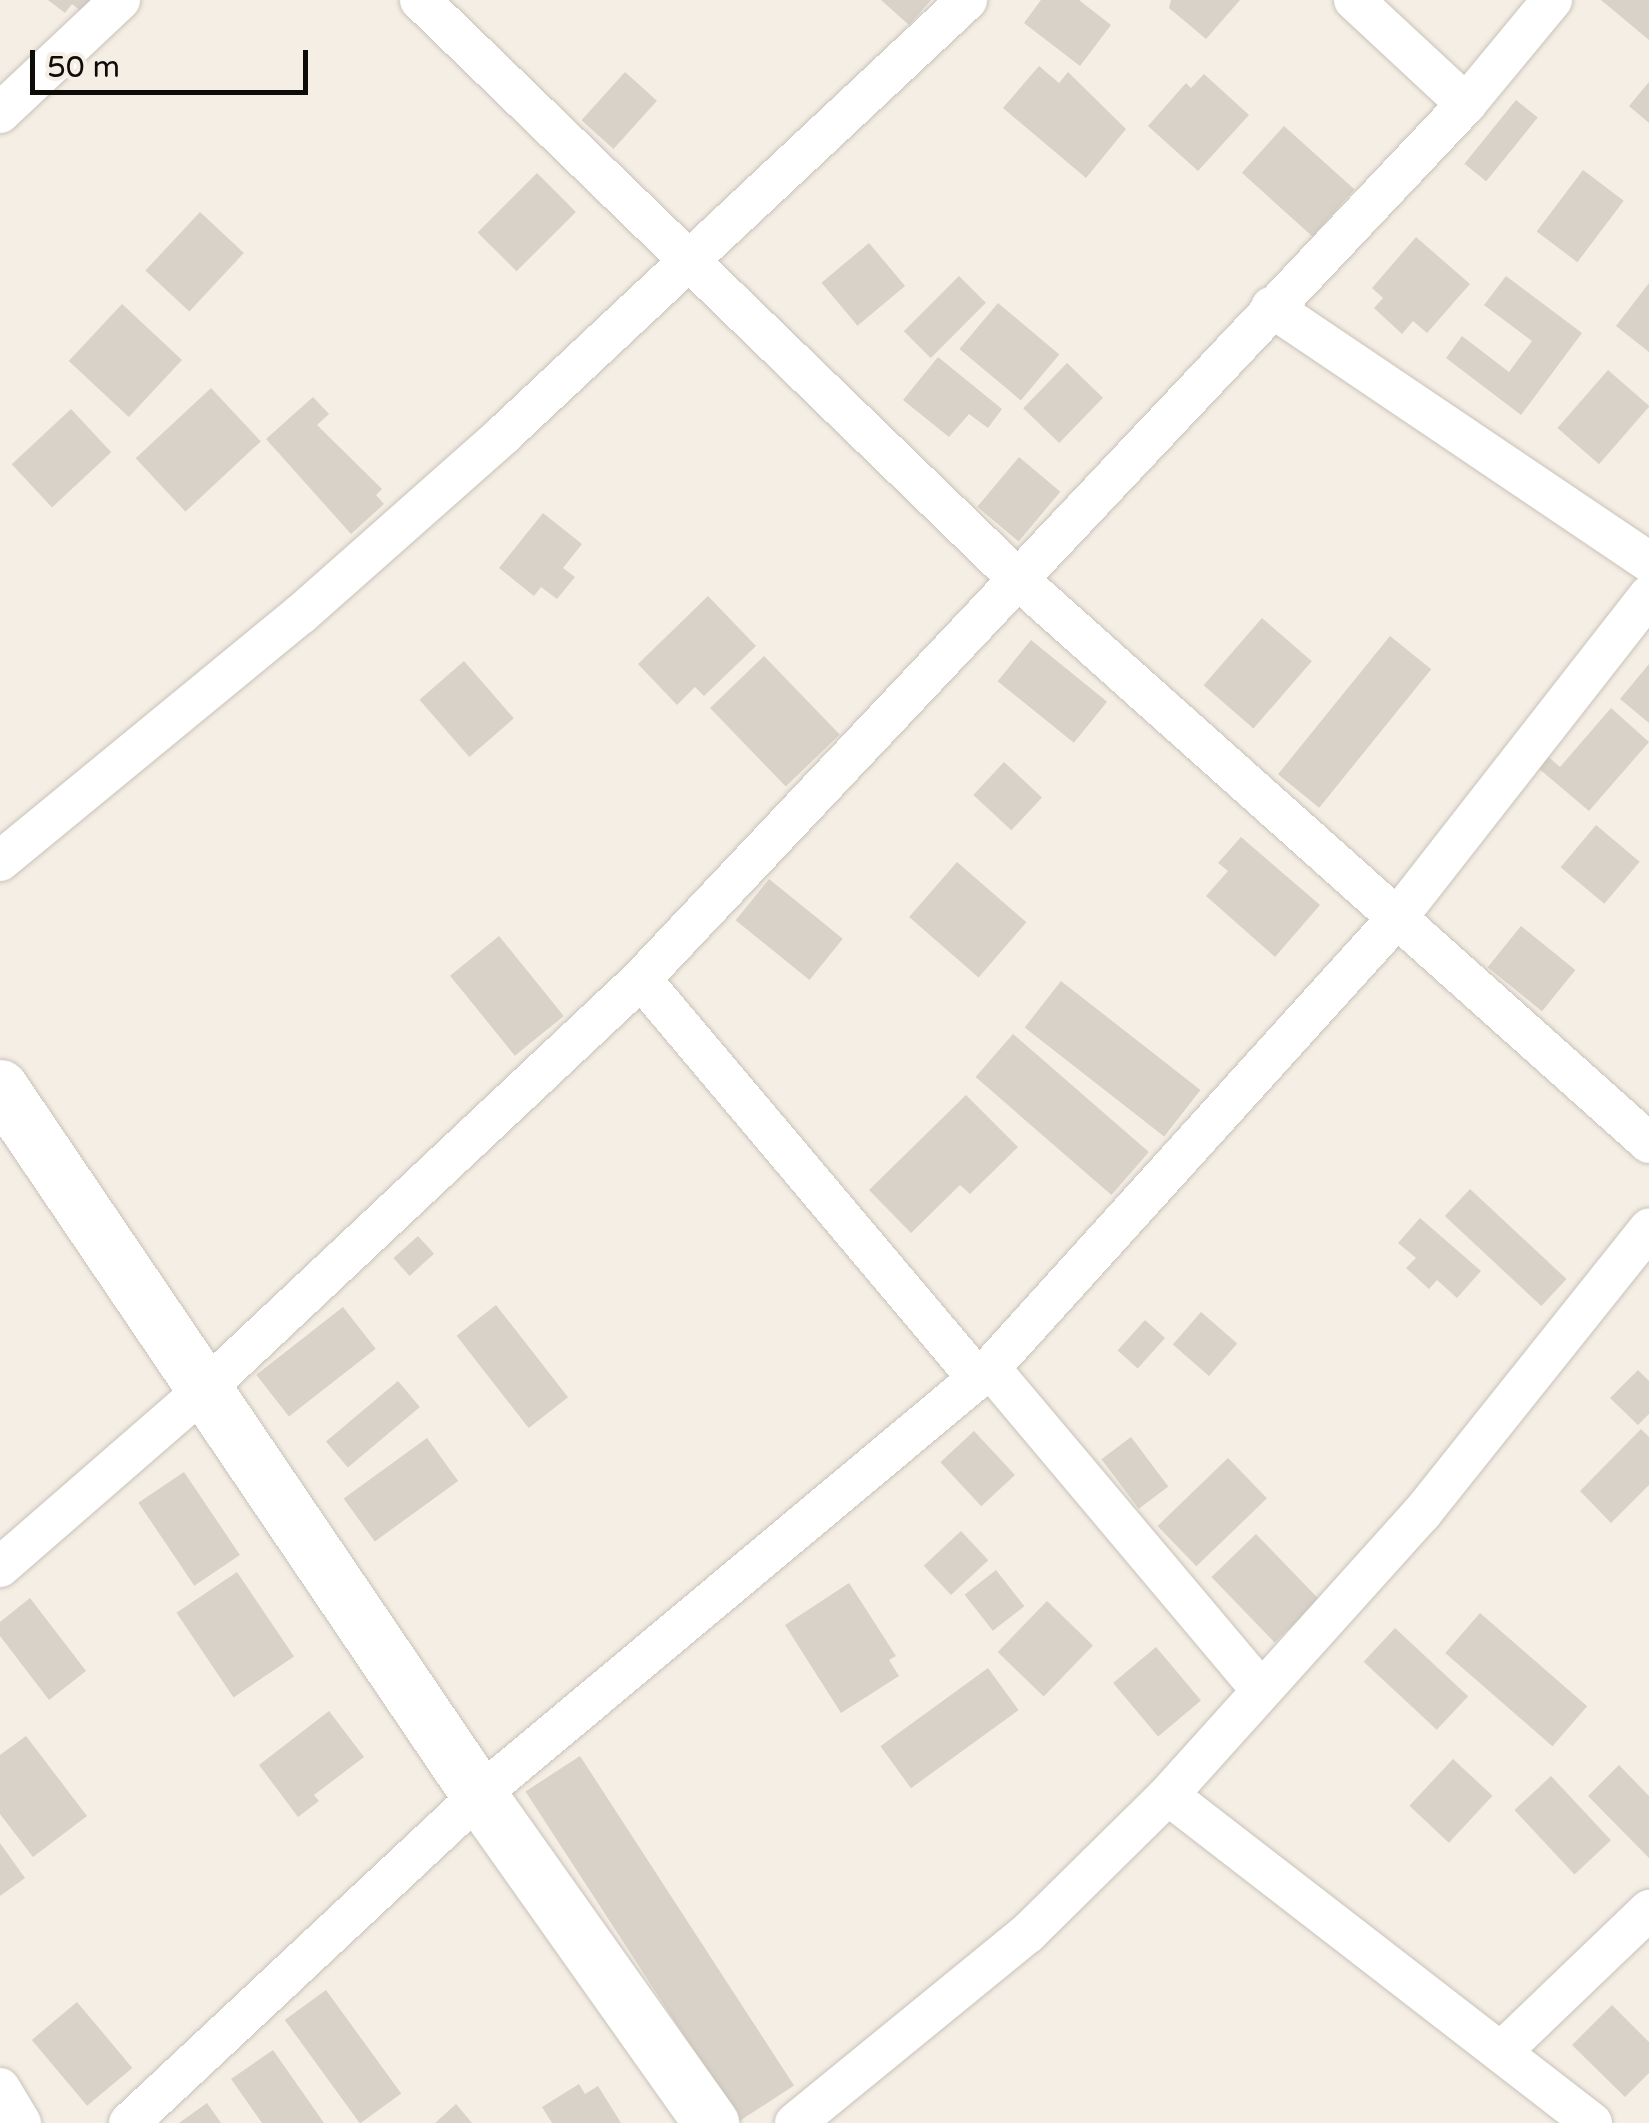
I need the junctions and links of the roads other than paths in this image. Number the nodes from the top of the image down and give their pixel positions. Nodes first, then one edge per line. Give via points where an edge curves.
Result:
1 (120, 0) edge
2 (420, 0) edge
3 (967, 0) edge
4 (1354, 0) edge
5 (1552, 0) edge
6 (1466, 104) junction
7 (0, 113) edge
8 (691, 258) junction
9 (1271, 307) junction
10 (1649, 562) edge
11 (1020, 582) junction
12 (1649, 594) edge
13 (0, 861) edge
14 (1397, 918) junction
15 (641, 979) junction
16 (0, 1087) edge
17 (1649, 1144) edge
18 (1649, 1230) edge
19 (984, 1373) junction
20 (207, 1387) junction
21 (0, 1566) edge
22 (1260, 1689) junction
23 (480, 1795) junction
24 (1168, 1795) junction
25 (1649, 1910) edge
26 (1502, 2051) junction
27 (0, 2088) edge
28 (21, 2123) edge
29 (129, 2123) edge
30 (712, 2123) edge
31 (795, 2123) edge
32 (1592, 2123) edge

1 - 7 street
2 - 8 street
3 - 8 street
4 - 6 street
5 - 6 street
6 - 9 street
8 - 11 street
8 - 13 street via 300,614
9 - 10 street
9 - 11 street
11 - 14 street
11 - 15 street
12 - 14 street
14 - 17 street
14 - 19 street
15 - 19 street
15 - 20 street
16 - 20 street
18 - 22 street via 1422,1514
19 - 22 street
19 - 23 street
20 - 21 street
20 - 23 street
22 - 24 street
23 - 29 street
23 - 30 street
24 - 26 street
24 - 31 street via 1028,1933
25 - 26 street
26 - 32 street
27 - 28 street

